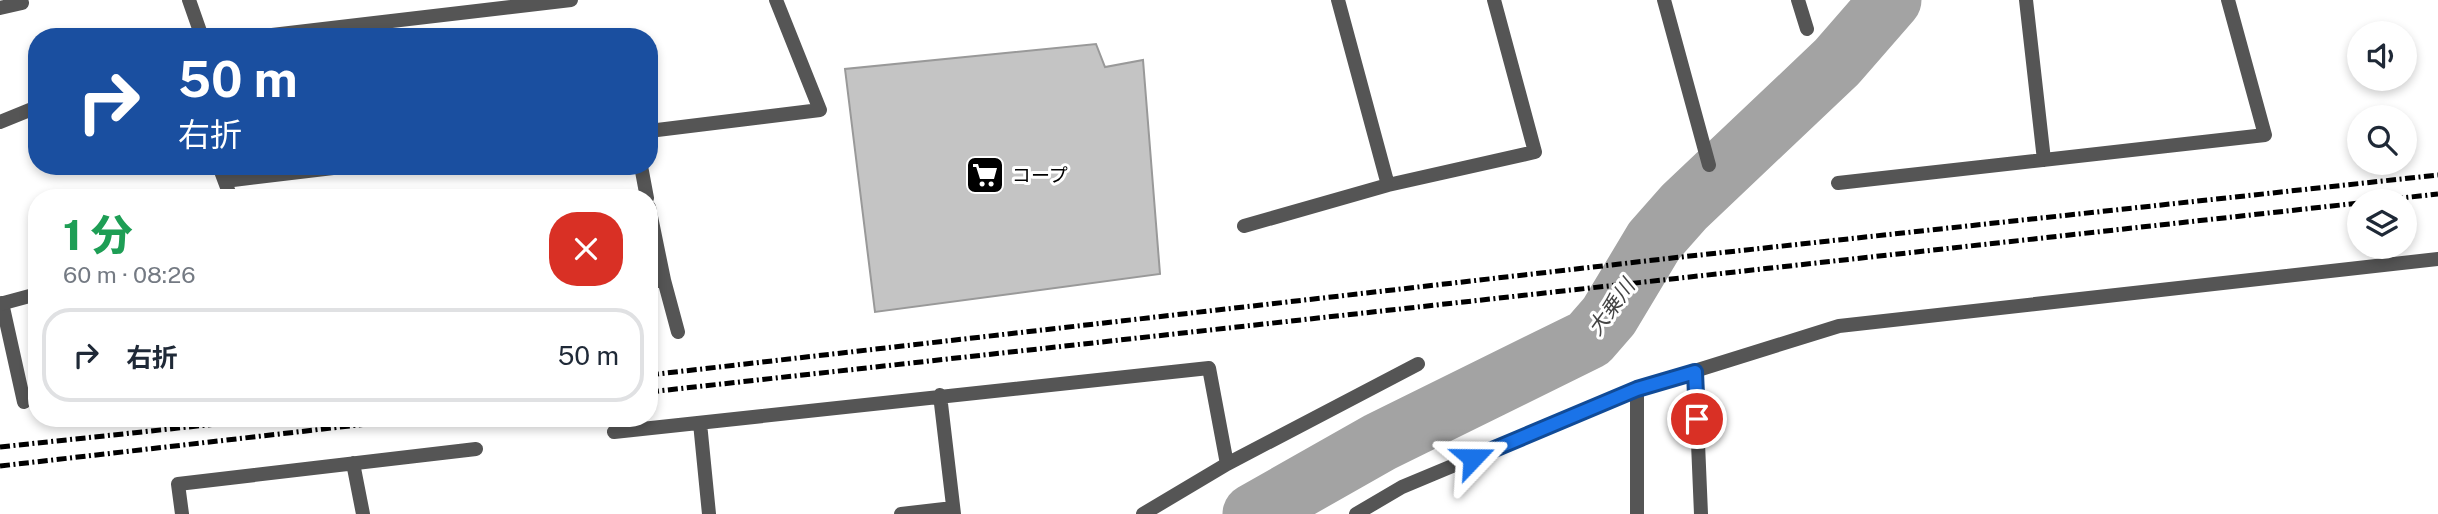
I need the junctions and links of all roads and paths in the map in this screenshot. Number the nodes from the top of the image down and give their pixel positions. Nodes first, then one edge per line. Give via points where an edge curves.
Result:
1 (21, 0) edge
2 (189, 0) edge
3 (571, 0) edge
4 (776, 0) edge
5 (1338, 0) edge
6 (1493, 0) edge
7 (1664, 0) edge
8 (1798, 0) edge
9 (2026, 0) edge
10 (2228, 0) edge
11 (0, 8) edge
12 (199, 28) edge
13 (332, 28) edge
14 (1807, 29) dead end
15 (28, 111) edge
16 (0, 122) edge
17 (658, 130) edge
18 (2044, 160) junction
19 (1709, 165) dead end
20 (223, 175) edge
21 (275, 175) edge
22 (225, 181) junction
23 (1838, 183) dead end
24 (1388, 185) junction
25 (228, 189) edge
26 (1244, 226) dead end
27 (2438, 259) edge
28 (658, 283) edge
29 (28, 296) edge
30 (1, 304) edge
31 (678, 332) dead end
32 (1418, 364) dead end
33 (1695, 372) junction
34 (1637, 389) junction
35 (940, 395) junction
36 (24, 402) dead end
37 (700, 423) junction
38 (614, 432) dead end
39 (476, 449) dead end
40 (353, 463) junction
41 (1227, 464) junction
42 (953, 511) edge
43 (182, 514) edge
44 (363, 514) edge
45 (709, 514) edge
46 (901, 514) edge
47 (1143, 514) edge
48 (1356, 514) edge
49 (1637, 514) edge
50 (1701, 514) edge

1 - 11 street
2 - 12 street
3 - 13 street
4 - 17 street via 820,110
5 - 24 street
6 - 24 street via 1535,152
7 - 19 street
8 - 14 street
9 - 18 street
10 - 18 street via 2265,135
15 - 16 street
18 - 23 street
20 - 22 street
21 - 22 street
22 - 25 street
24 - 26 street
27 - 33 street via 1839,326
28 - 31 street
29 - 30 street
30 - 36 street
32 - 41 street
33 - 34 street
33 - 50 street
34 - 48 street via 1402,487
34 - 49 street
35 - 37 street
35 - 41 street via 1209,368
35 - 42 street
37 - 38 street
37 - 45 street
39 - 40 street
40 - 43 street via 178,484
40 - 44 street
41 - 47 street
42 - 46 street

